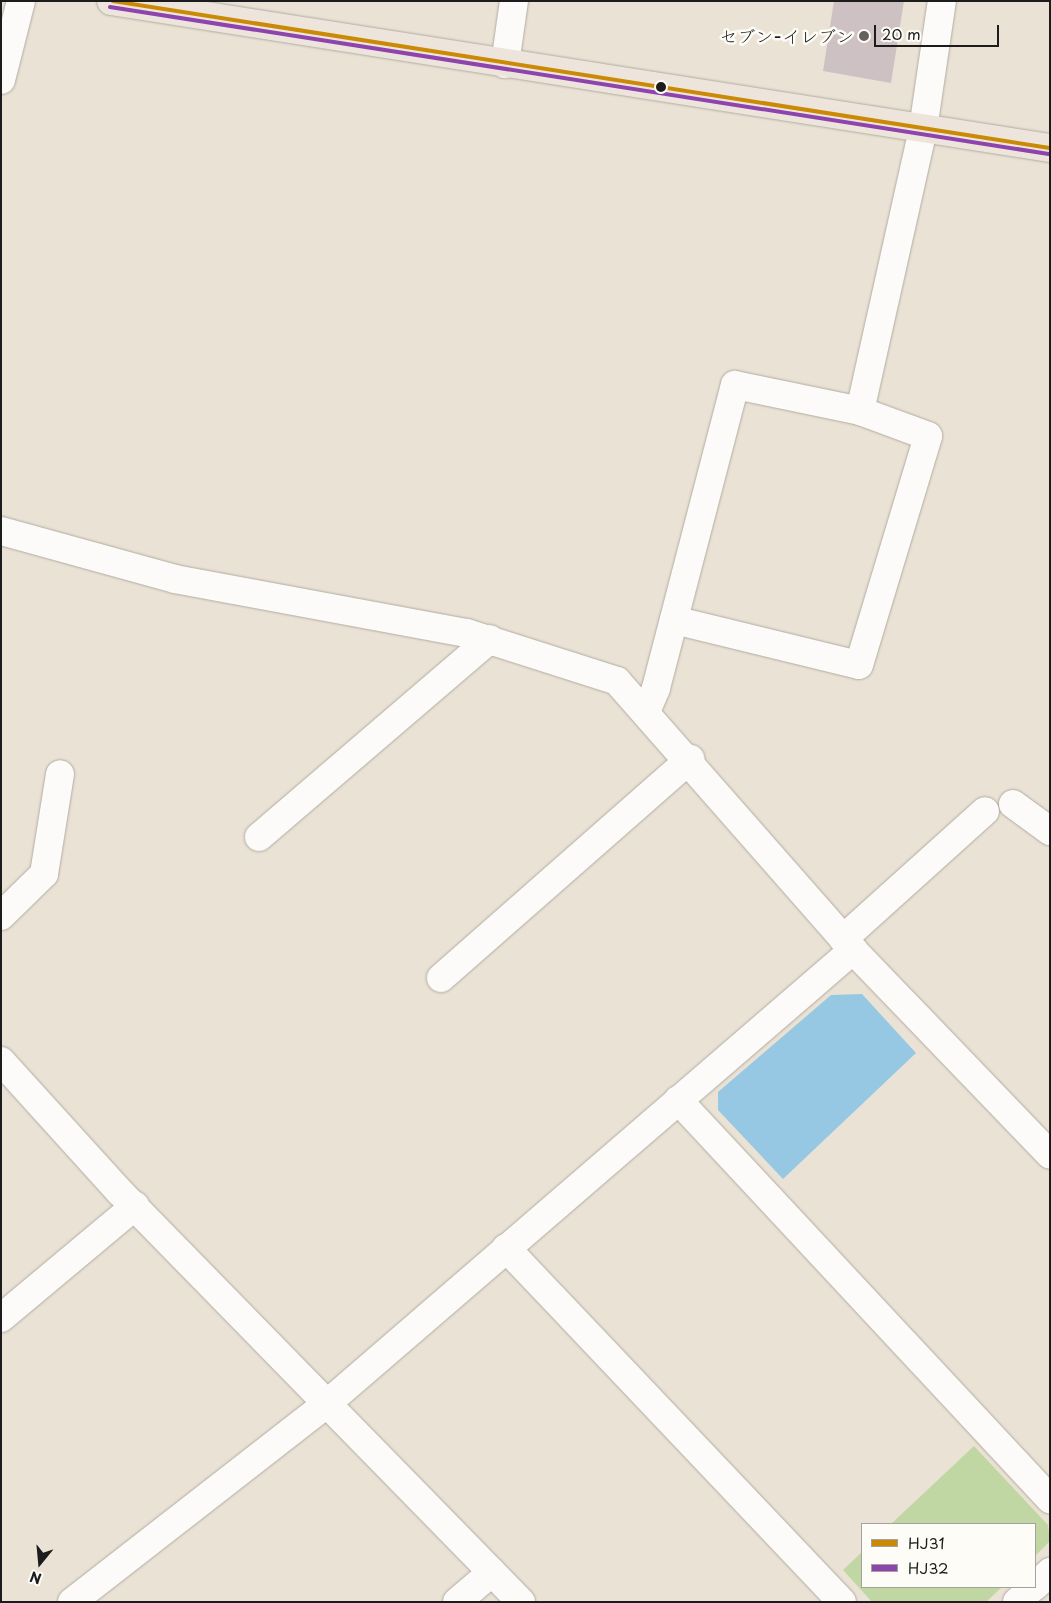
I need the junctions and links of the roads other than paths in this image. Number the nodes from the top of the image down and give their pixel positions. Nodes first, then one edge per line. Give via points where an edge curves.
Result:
1 (21, 1) edge
2 (111, 1) edge
3 (514, 1) edge
4 (942, 1) edge
5 (505, 64) junction
6 (1, 80) edge
7 (923, 129) junction
8 (1050, 148) edge
9 (860, 411) junction
10 (1, 532) edge
11 (674, 620) junction
12 (490, 639) junction
13 (646, 712) junction
14 (690, 759) junction
15 (60, 774) dead end
16 (1013, 804) dead end
17 (985, 811) dead end
18 (1050, 830) edge
19 (259, 837) dead end
20 (1, 916) edge
21 (848, 945) junction
22 (441, 978) dead end
23 (1, 1061) edge
24 (678, 1100) junction
25 (1050, 1155) edge
26 (135, 1206) junction
27 (506, 1248) junction
28 (1, 1318) edge
29 (330, 1401) junction
30 (1050, 1499) edge
31 (492, 1572) junction
32 (1050, 1572) edge
33 (1036, 1584) edge
34 (1032, 1588) edge
35 (72, 1602) edge
36 (457, 1602) edge
37 (521, 1602) edge
38 (842, 1602) edge
39 (1017, 1602) edge

1 - 6 street
2 - 5 main road
3 - 5 street
4 - 7 street
5 - 7 main road
7 - 8 main road
7 - 9 street
9 - 11 street via 735,385
9 - 11 street via 928,436 859,665
10 - 12 street via 176,579
11 - 13 street
12 - 13 street via 617,680
12 - 19 street
13 - 14 street
14 - 21 street
14 - 22 street
15 - 20 street via 44,874
16 - 18 street
17 - 21 street
21 - 24 street
21 - 25 street
23 - 26 street
24 - 27 street
24 - 30 street
26 - 28 street
26 - 29 street
27 - 29 street
27 - 38 street
29 - 31 street
29 - 35 street
31 - 36 street
31 - 37 street
32 - 33 street
34 - 39 street

